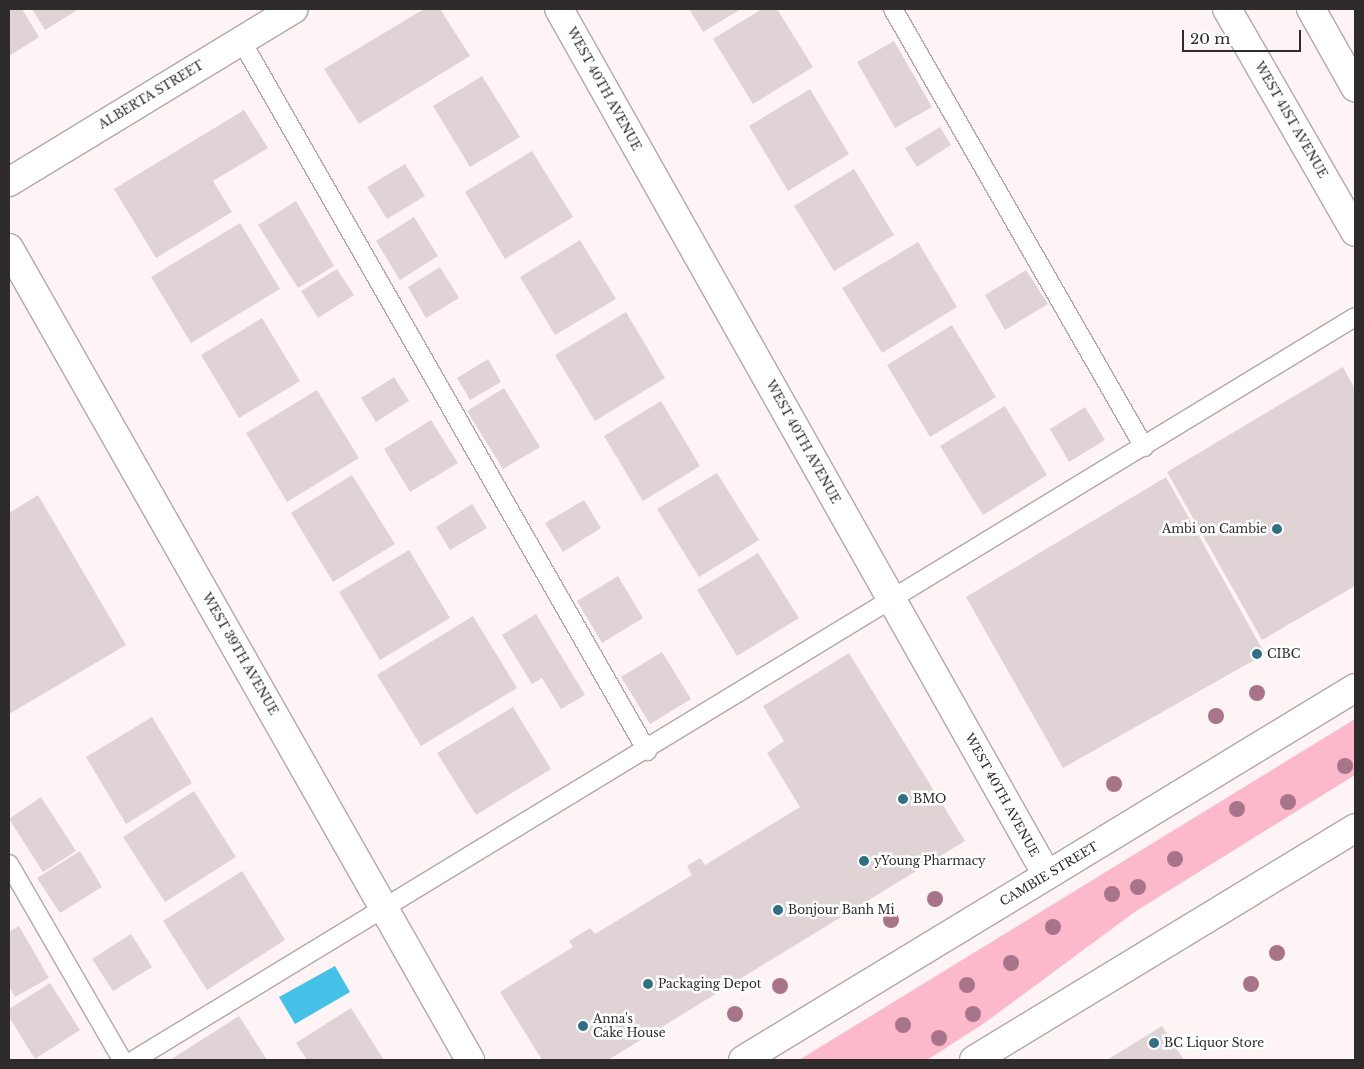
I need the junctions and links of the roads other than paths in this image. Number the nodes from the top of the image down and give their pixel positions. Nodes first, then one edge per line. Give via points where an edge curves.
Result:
1 (293, 9) edge
2 (559, 9) edge
3 (893, 9) edge
4 (1228, 9) edge
5 (1311, 9) edge
6 (241, 40) junction
7 (1355, 87) edge
8 (9, 182) edge
9 (1355, 232) edge
10 (9, 248) edge
11 (1355, 317) edge
12 (1144, 447) junction
13 (892, 600) junction
14 (1355, 688) edge
15 (647, 751) junction
16 (1355, 828) edge
17 (9, 864) edge
18 (1048, 875) junction
19 (384, 907) junction
20 (122, 1060) edge
21 (134, 1060) edge
22 (470, 1060) edge
23 (743, 1060) edge
24 (974, 1060) edge

1 - 6 street, ALBERTA STREET
2 - 13 street, WEST 40TH AVENUE
3 - 12 lane
4 - 9 street, WEST 41ST AVENUE
5 - 7 street
6 - 8 street, ALBERTA STREET
6 - 15 lane
10 - 19 street, WEST 39TH AVENUE
11 - 12 lane
12 - 13 lane
13 - 15 lane
13 - 18 street, WEST 40TH AVENUE
14 - 18 street, CAMBIE STREET
15 - 19 lane
16 - 24 street
17 - 20 lane
18 - 23 street, CAMBIE STREET
19 - 21 lane
19 - 22 street, WEST 39TH AVENUE

